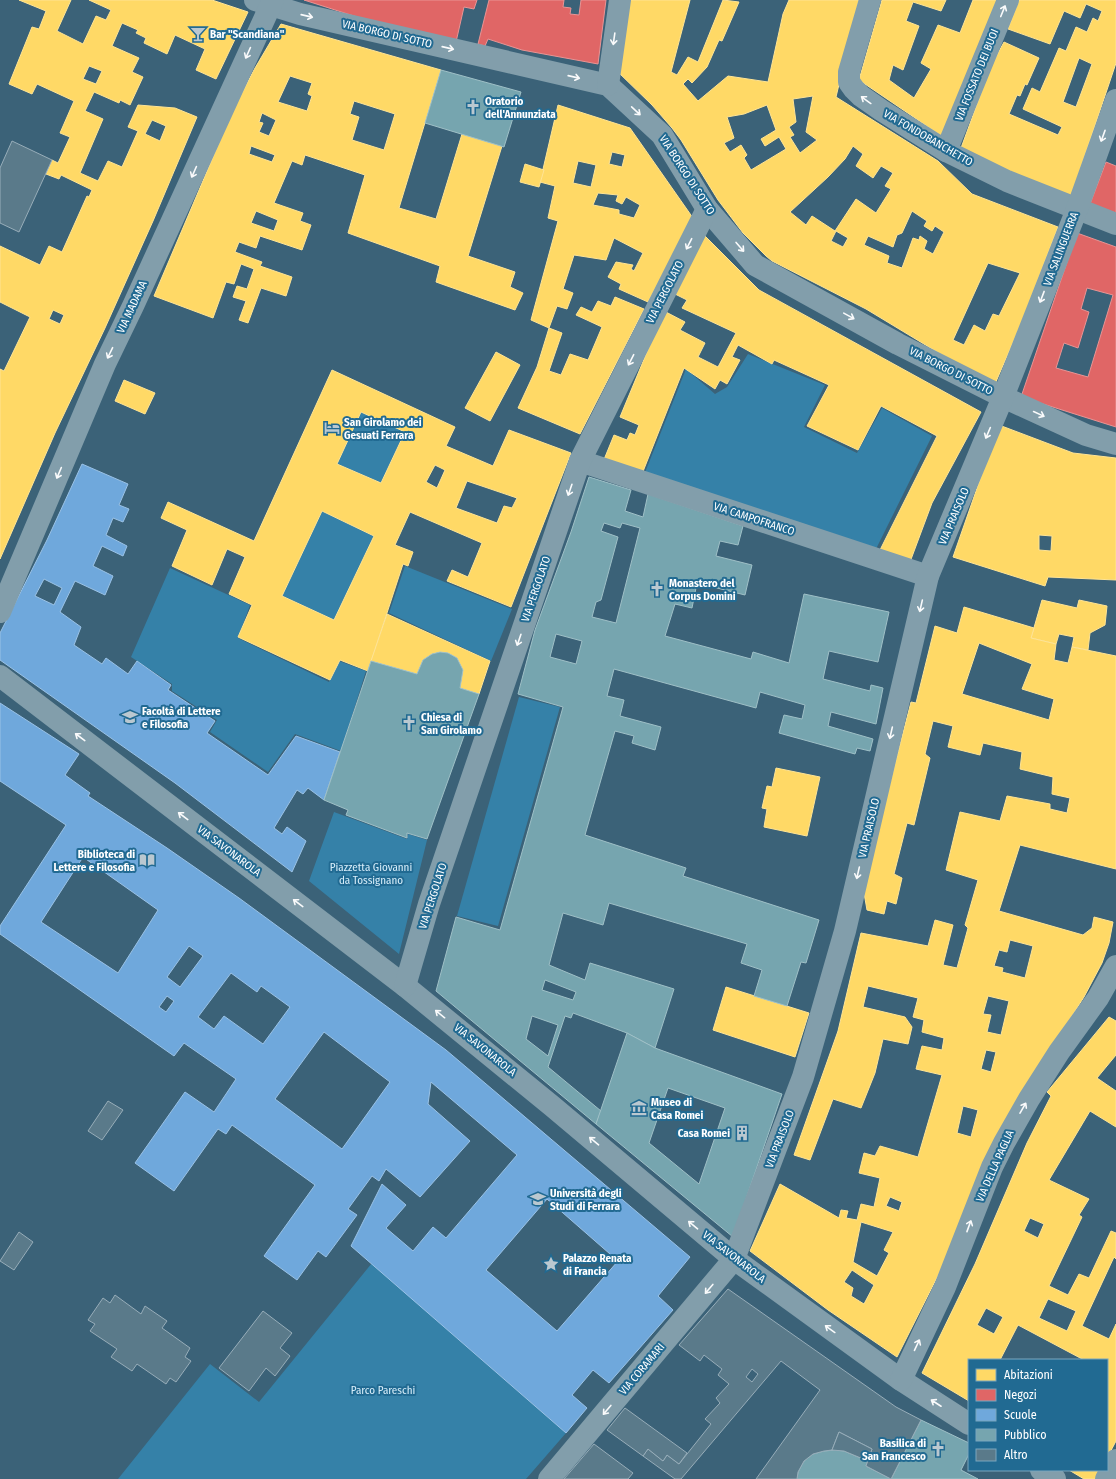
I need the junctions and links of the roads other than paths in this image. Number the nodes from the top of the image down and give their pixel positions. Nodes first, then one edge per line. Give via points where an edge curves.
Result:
1 (620, 0) edge
2 (870, 0) edge
3 (1008, 0) edge
4 (266, 2) edge
5 (608, 85) junction
6 (1116, 100) edge
7 (946, 151) junction
8 (707, 209) junction
9 (1077, 209) junction
10 (1116, 224) edge
11 (1003, 397) junction
12 (1116, 444) edge
13 (580, 461) junction
14 (928, 576) junction
15 (0, 612) edge
16 (0, 676) edge
17 (1116, 966) edge
18 (405, 986) junction
19 (1109, 998) edge
20 (734, 1259) junction
21 (901, 1380) junction
22 (968, 1423) edge
23 (1116, 1460) edge
24 (1043, 1471) edge
25 (549, 1479) edge
26 (1055, 1479) edge
27 (1106, 1479) edge

1 -> 5 street
7 -> 2 street, VIA FONDOBANCHETTO via 861,96 849,82 850,62
7 -> 3 street, VIA FOSSATO DEI BUOI
4 -> 5 street, VIA BORGO DI SOTTO via 300,14
4 -> 15 street, VIA MADAMA via 105,364
5 -> 8 street, VIA BORGO DI SOTTO via 662,135
6 -> 9 street, VIA SALINGUERRA
7 - 9 street, VIA FONDOBANCHETTO via 1007,181
8 -> 11 street, VIA BORGO DI SOTTO via 755,264 898,344
8 -> 13 street, VIA PERGOLATO
9 - 10 street, VIA FONDOBANCHETTO
9 -> 11 street, VIA SALINGUERRA
11 -> 12 street, VIA BORGO DI SOTTO via 1086,435
11 -> 14 street, VIA PRAISOLO
13 - 14 street, VIA CAMPOFRANCO
13 -> 18 street, VIA PERGOLATO via 429,904
14 -> 20 street, VIA PRAISOLO via 845,931 803,1077
18 -> 16 street, VIA SAVONAROLA
17 - 19 street, VIA DELLA PAGLIA
20 -> 18 street, VIA SAVONAROLA
21 -> 19 street, VIA DELLA PAGLIA via 945,1287 992,1167 1004,1143 1039,1082
21 -> 20 street, VIA SAVONAROLA
20 -> 25 street, VIA CORAMARI
22 -> 21 street, VIA SAVONAROLA
23 - 27 street
24 - 26 street

